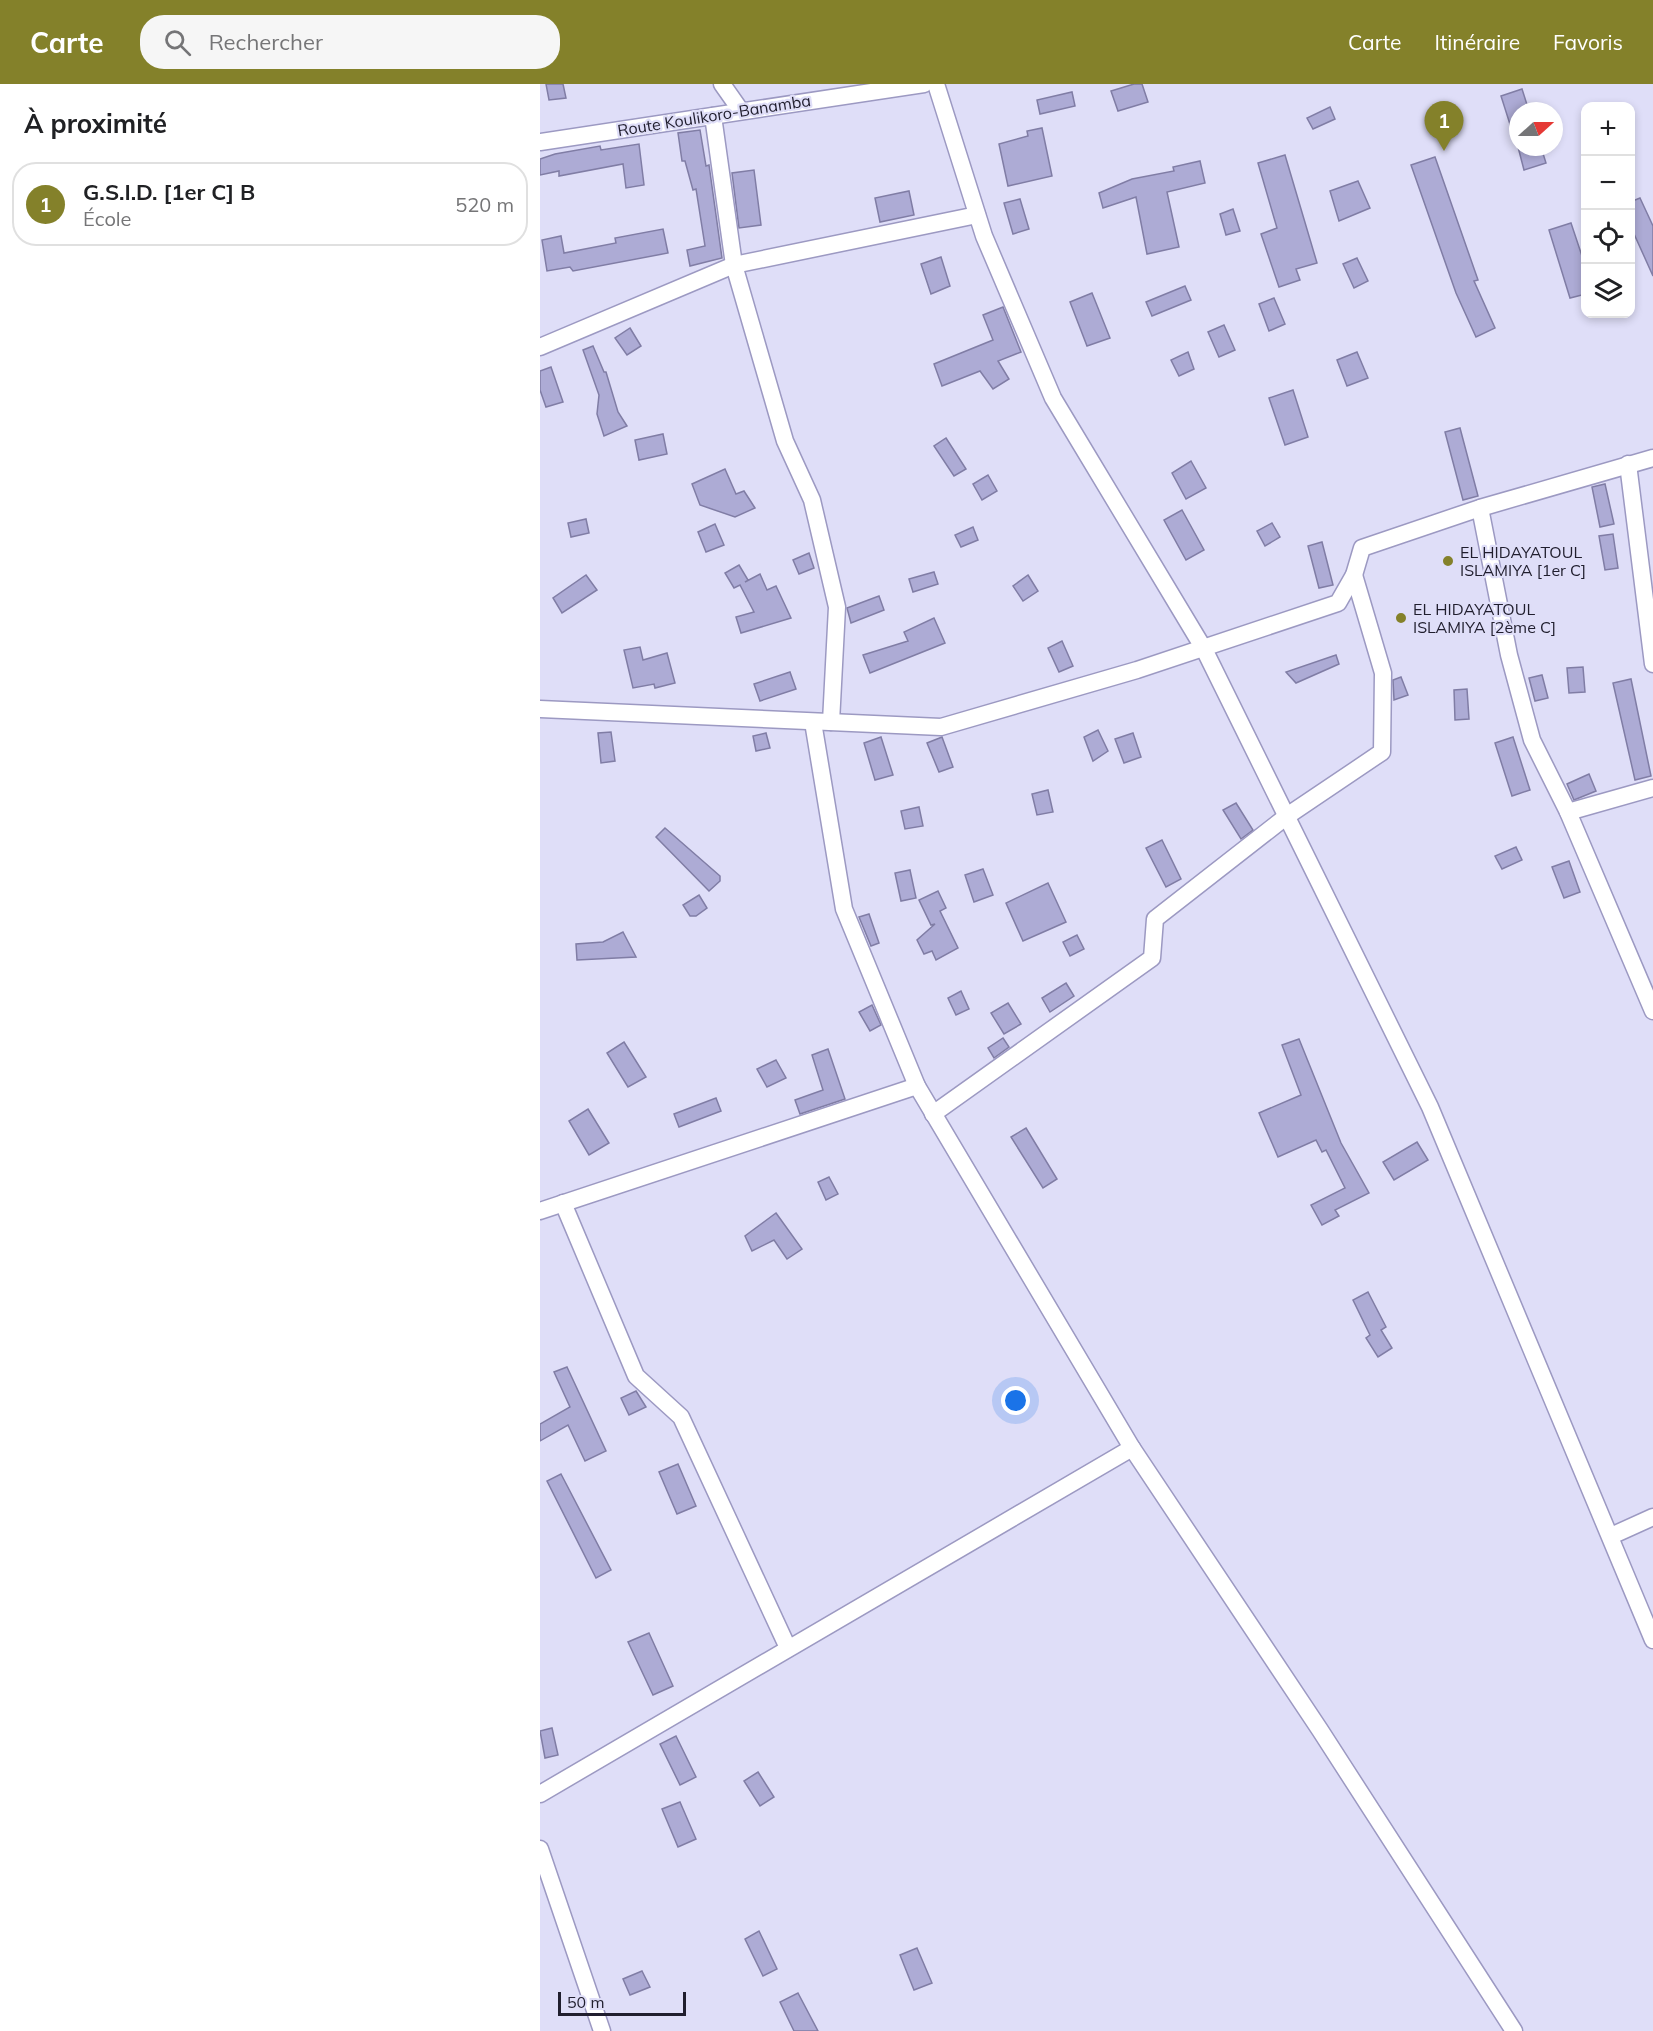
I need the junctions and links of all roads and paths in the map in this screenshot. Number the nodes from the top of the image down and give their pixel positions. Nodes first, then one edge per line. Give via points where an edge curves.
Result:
1 (722, 84) edge
2 (924, 84) edge
3 (936, 84) edge
4 (741, 111) junction
5 (713, 116) junction
6 (540, 142) edge
7 (977, 215) junction
8 (734, 265) junction
9 (540, 347) edge
10 (1653, 458) edge
11 (1628, 464) junction
12 (1480, 508) junction
13 (1354, 575) junction
14 (1204, 649) junction
15 (1653, 664) edge
16 (540, 709) edge
17 (813, 722) junction
18 (831, 722) junction
19 (1653, 788) edge
20 (1568, 812) junction
21 (1287, 816) junction
22 (1653, 1011) edge
23 (916, 1086) junction
24 (933, 1114) junction
25 (562, 1203) junction
26 (540, 1211) edge
27 (1132, 1448) junction
28 (1653, 1517) edge
29 (1611, 1536) junction
30 (1653, 1640) edge
31 (788, 1648) junction
32 (540, 1794) edge
33 (540, 1849) edge
34 (602, 2031) edge
35 (1514, 2031) edge

1 - 4 street
2 - 4 street, Route Koulikoro-Banamba
3 - 7 street
4 - 5 street, Route Koulikoro-Banamba
5 - 6 street, Route Koulikoro-Banamba
5 - 8 street
7 - 8 street
7 - 14 street via 1053,398
8 - 9 street
8 - 18 street via 785,441 812,500 837,607
10 - 11 street
11 - 12 street
11 - 15 street
12 - 13 street via 1362,548
12 - 20 street via 1509,655 1532,740
13 - 14 street via 1338,603
13 - 21 street via 1383,673 1382,752
14 - 18 street via 941,728
14 - 21 street
16 - 17 street
17 - 18 street
17 - 23 street via 844,909
19 - 20 street
20 - 22 street
21 - 24 street via 1155,919 1152,958
21 - 29 street via 1430,1107
23 - 24 street
23 - 25 street
24 - 27 street
25 - 26 street
25 - 31 street via 636,1377 681,1417
27 - 31 street
27 - 35 street
28 - 29 street
29 - 30 street
31 - 32 street
33 - 34 street

